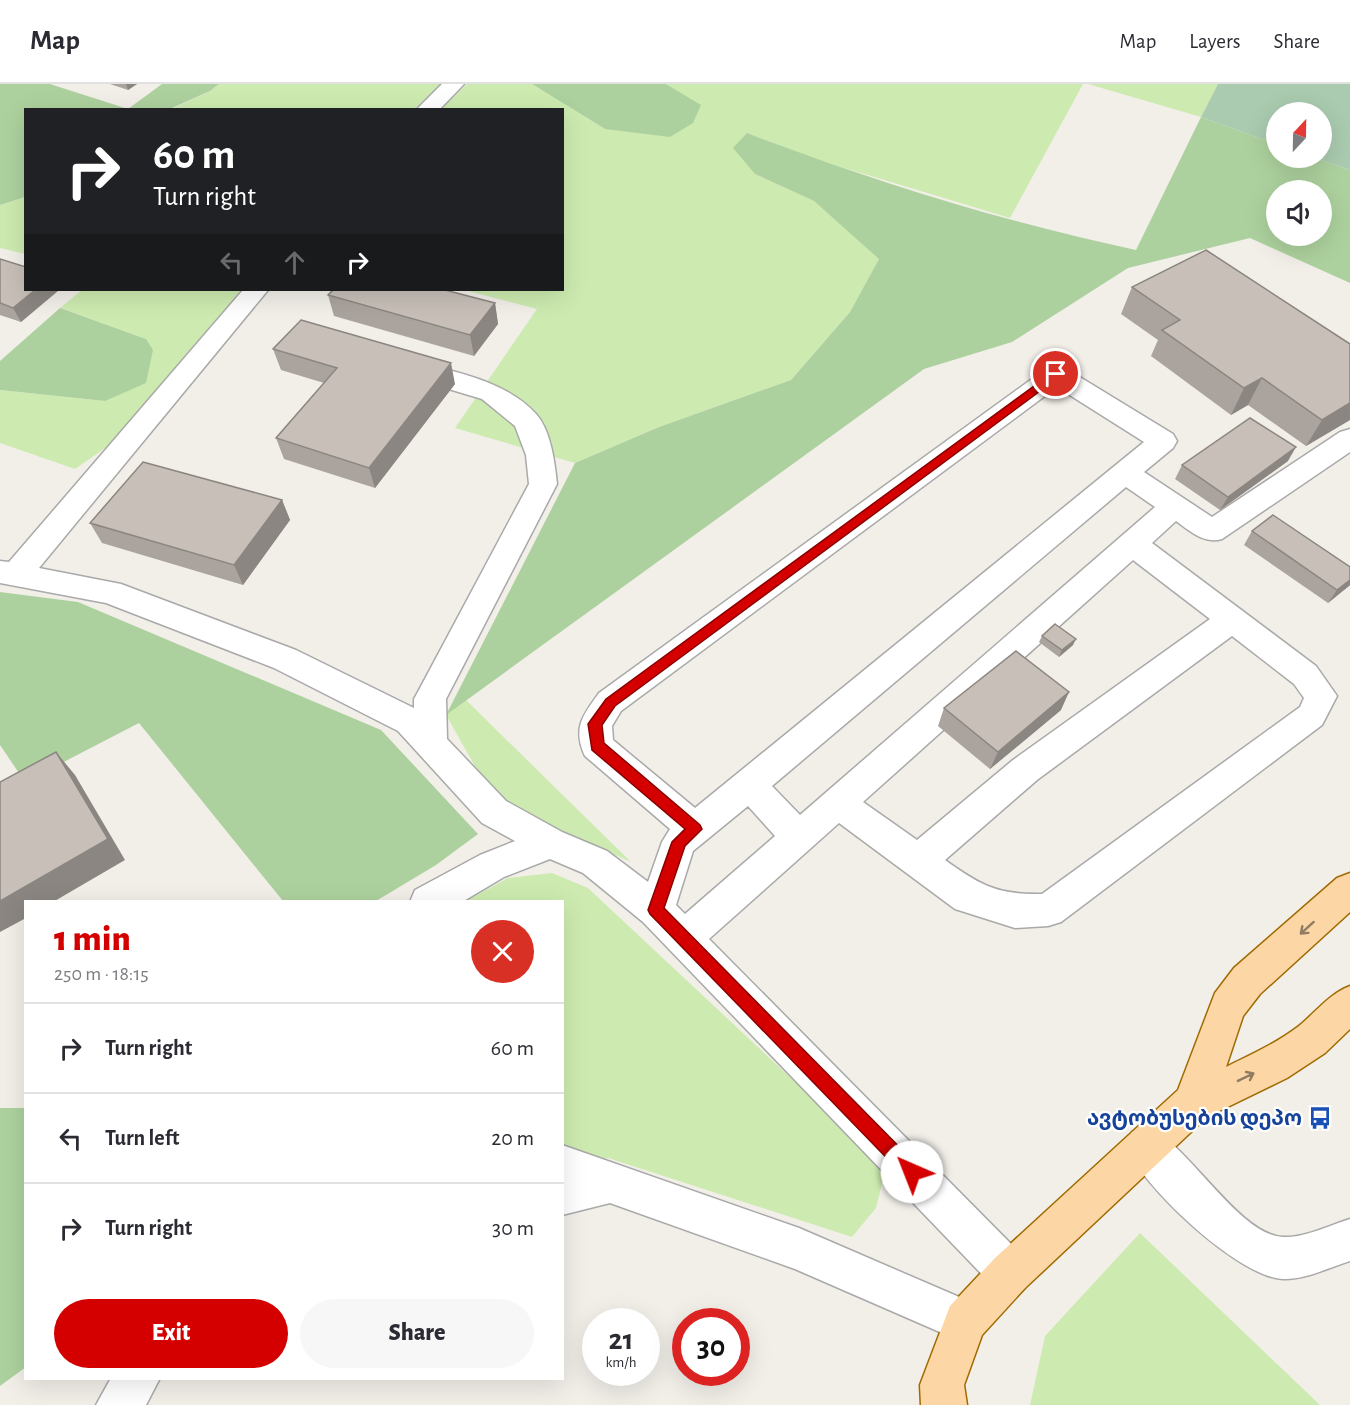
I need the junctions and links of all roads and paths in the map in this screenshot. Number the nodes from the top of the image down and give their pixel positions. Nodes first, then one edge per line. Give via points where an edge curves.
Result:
1 (454, 84) edge
2 (428, 108) edge
3 (255, 291) edge
4 (388, 363) edge
5 (1350, 440) edge
6 (1125, 473) junction
7 (1174, 506) junction
8 (1132, 543) junction
9 (8, 573) edge
10 (1232, 619) junction
11 (431, 743) junction
12 (749, 785) junction
13 (838, 803) junction
14 (695, 829) junction
15 (799, 837) junction
16 (550, 843) junction
17 (918, 861) junction
18 (1350, 889) edge
19 (432, 900) edge
20 (656, 910) junction
21 (684, 938) junction
22 (1350, 1004) edge
23 (1193, 1103) junction
24 (1146, 1146) junction
25 (564, 1167) edge
26 (608, 1183) junction
27 (564, 1194) edge
28 (1350, 1240) edge
29 (1010, 1272) junction
30 (965, 1321) junction
31 (137, 1380) edge
32 (119, 1405) edge
33 (944, 1405) edge

1 - 2 street
3 - 9 street
4 - 11 street via 491,393 527,421 540,455 543,484 430,699
5 - 7 street via 1212,531
6 - 7 street
6 - 12 street
6 - 14 street via 1163,441 1056,374 610,702 595,724 597,746
7 - 8 street
8 - 10 street
8 - 13 street
9 - 11 street via 110,592 285,659 410,722
10 - 17 street via 1025,770
10 - 17 street via 1305,675 1321,696 1311,716 1048,910 1015,911 968,897
11 - 16 street via 494,812
12 - 14 street
12 - 15 street
13 - 15 street
13 - 17 street
14 - 20 street via 679,842
15 - 21 street
16 - 19 street via 492,866
16 - 20 street via 595,862
18 -> 23 main road via 1246,981 1228,1006
20 - 21 street
21 - 29 street
23 -> 22 main road via 1273,1064 1311,1040
23 - 24 main road
24 - 28 street via 1221,1226 1260,1251 1283,1258
24 - 29 main road
25 - 26 street
26 - 27 street
26 - 30 street via 799,1249
29 - 30 main road
30 - 33 main road via 942,1385
31 - 32 street

